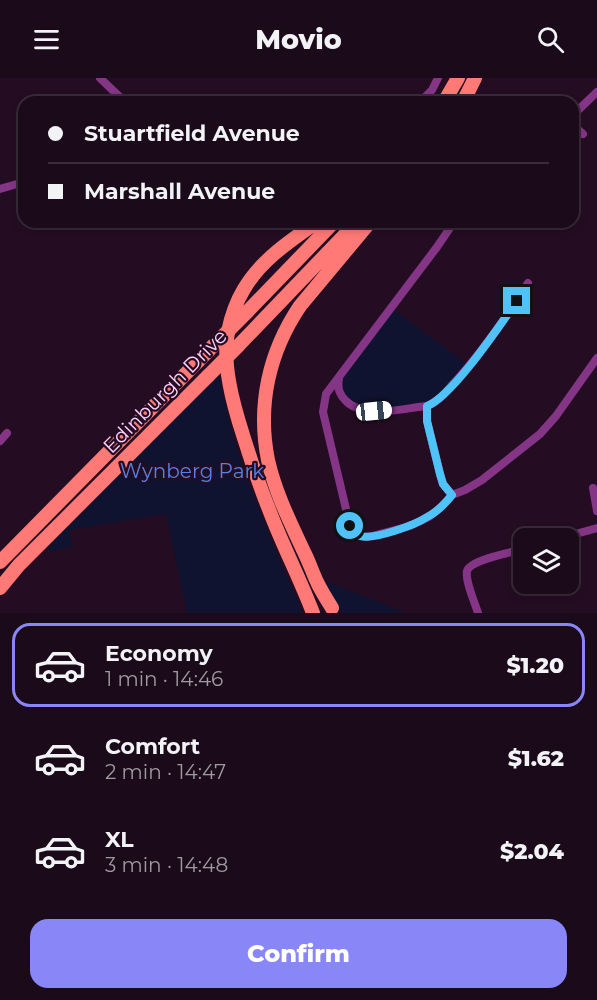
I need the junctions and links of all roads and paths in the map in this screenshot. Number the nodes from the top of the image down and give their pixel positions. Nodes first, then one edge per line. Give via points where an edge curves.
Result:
1 (100, 78) edge
2 (438, 78) edge
3 (458, 78) edge
4 (475, 78) edge
5 (597, 92) edge
6 (119, 96) edge
7 (426, 96) edge
8 (448, 96) edge
9 (466, 96) edge
10 (579, 109) edge
11 (579, 130) edge
12 (583, 134) dead end
13 (18, 184) edge
14 (0, 189) edge
15 (309, 228) edge
16 (328, 228) edge
17 (351, 228) edge
18 (365, 228) edge
19 (450, 228) edge
20 (528, 284) dead end
21 (597, 358) edge
22 (340, 378) junction
23 (340, 395) junction
24 (427, 406) junction
25 (323, 412) junction
26 (7, 433) dead end
27 (0, 441) edge
28 (593, 489) dead end
29 (452, 495) junction
30 (597, 511) edge
31 (597, 528) edge
32 (579, 533) edge
33 (513, 552) edge
34 (0, 562) edge
35 (317, 582) junction
36 (0, 588) edge
37 (332, 608) dead end
38 (313, 613) edge
39 (318, 613) edge
40 (478, 613) edge

1 - 6 street
2 - 7 street
3 - 8 highway
4 - 9 highway
5 - 10 street
11 - 12 street
13 - 14 street
15 - 38 highway via 278,250 250,278 235,305 227,355 232,396 252,464
16 - 34 highway, Edinburgh Drive, bridge
17 - 36 highway, Edinburgh Drive, bridge
18 - 35 highway via 291,320 276,351 266,388 264,427 268,460
19 - 22 street
20 - 24 street via 471,364 439,399
21 - 29 street via 540,434 482,480
22 - 23 street
22 - 25 street via 326,394
23 - 24 street via 366,411
23 - 25 street via 326,403
24 - 29 street via 440,474
25 - 29 street via 350,526 356,534 368,537 410,526 429,517
26 - 27 street
28 - 30 street
31 - 32 street
33 - 40 street via 468,568
35 - 37 highway
35 - 39 highway via 321,603

